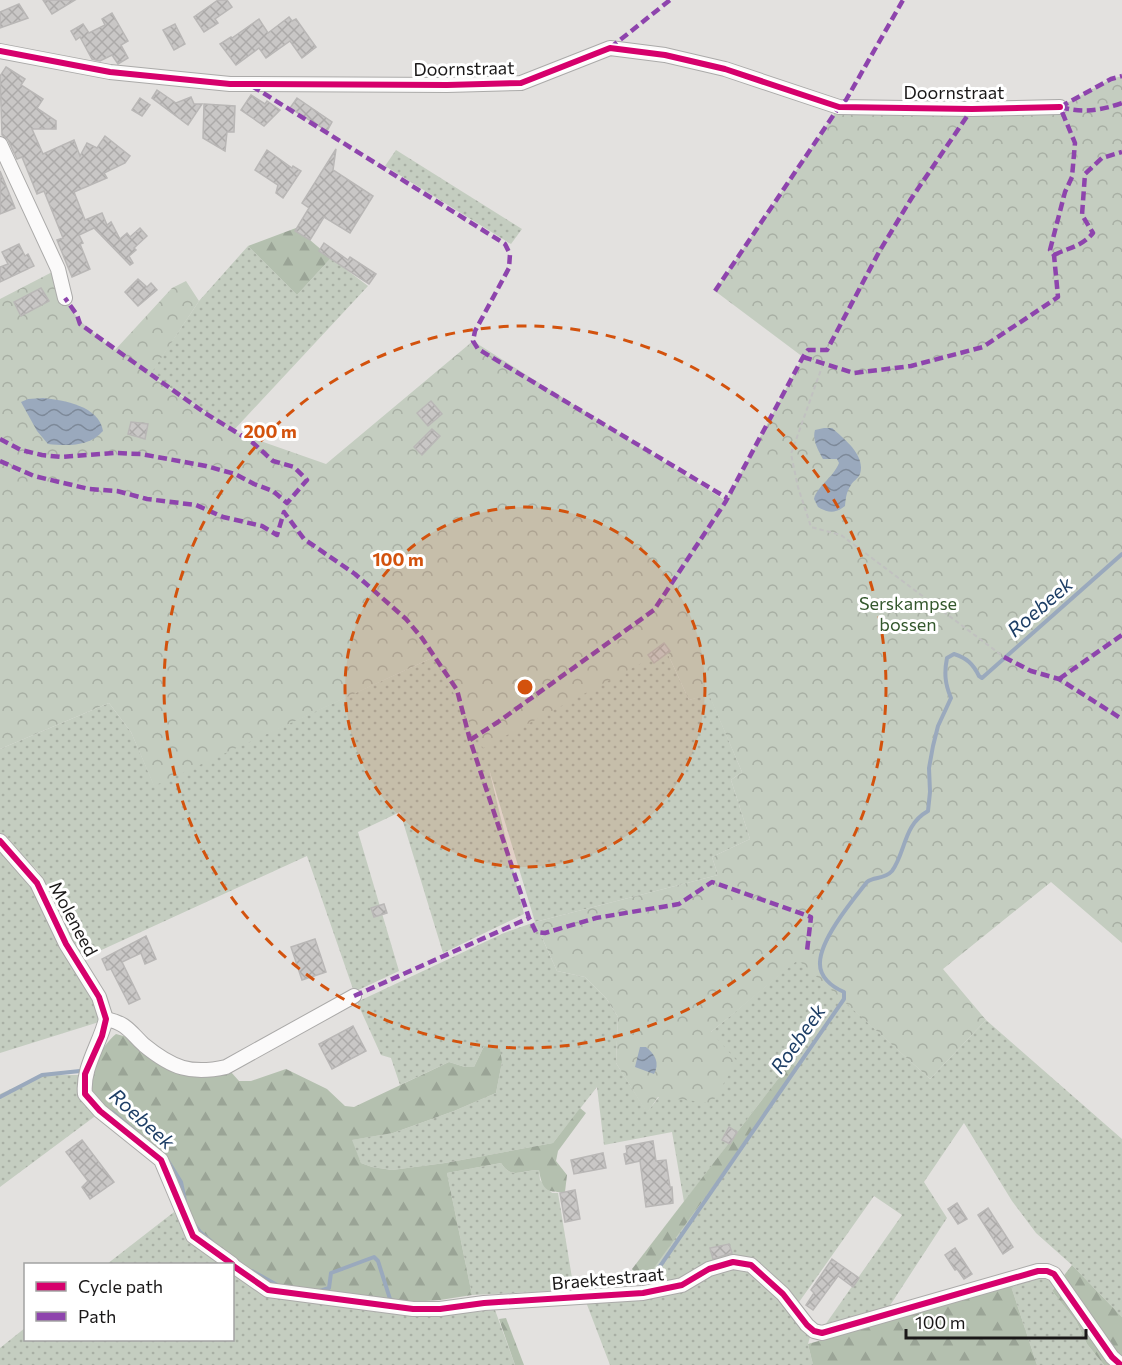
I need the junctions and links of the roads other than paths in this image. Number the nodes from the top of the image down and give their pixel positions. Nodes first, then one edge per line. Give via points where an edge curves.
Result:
1 (0, 51) edge
2 (1060, 107) dead end
3 (0, 144) edge
4 (65, 298) dead end
5 (0, 841) edge
6 (354, 996) dead end
7 (106, 1019) junction
8 (229, 1263) edge
9 (234, 1266) edge
10 (1121, 1365) edge

1 - 2 street, Doornstraat via 110,72 230,84 447,86 521,83 610,48 725,69 840,107
3 - 4 street via 58,269
5 - 7 street, Moleneed via 37,883 66,944 99,997
6 - 7 street via 226,1067 205,1072 184,1069 146,1046 122,1023
7 - 8 street, Braektestraat via 86,1074 85,1094 160,1160 193,1236
9 - 10 street, Braektestraat via 268,1290 440,1309 643,1293 682,1285 709,1269 733,1262 751,1265 783,1294 807,1325 822,1333 1047,1270 1054,1274

